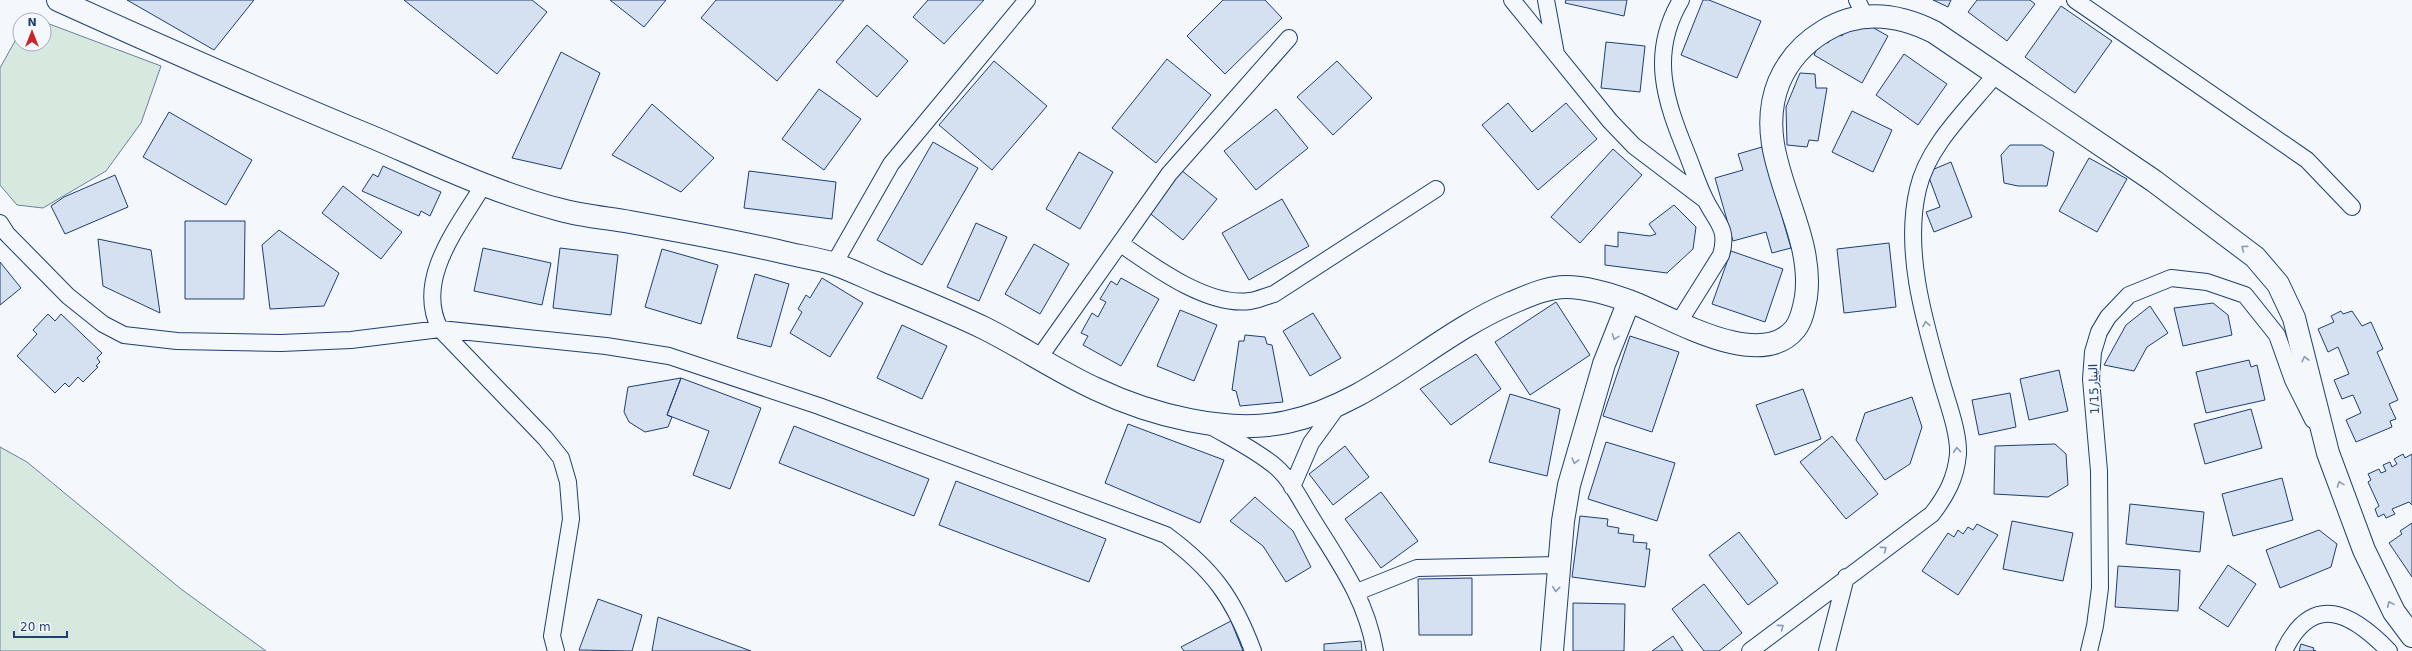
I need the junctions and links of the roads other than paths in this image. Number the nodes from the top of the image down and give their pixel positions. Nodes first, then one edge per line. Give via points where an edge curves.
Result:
1 (58, 0) edge
2 (1028, 0) edge
3 (1512, 0) edge
4 (1546, 0) edge
5 (1681, 0) edge
6 (2075, 0) edge
7 (1861, 8) edge
8 (1289, 38) dead end
9 (1556, 55) junction
10 (1996, 74) junction
11 (484, 184) junction
12 (1436, 189) dead end
13 (1705, 199) junction
14 (2352, 207) dead end
15 (0, 223) edge
16 (1121, 244) junction
17 (834, 264) junction
18 (1629, 301) junction
19 (1679, 322) junction
20 (440, 329) junction
21 (1039, 358) junction
22 (1337, 407) junction
23 (1208, 424) junction
24 (2328, 453) junction
25 (1292, 487) junction
26 (1559, 565) junction
27 (1846, 577) junction
28 (1357, 592) junction
29 (2412, 636) edge
30 (556, 651) edge
31 (1253, 651) edge
32 (1375, 651) edge
33 (1552, 651) edge
34 (1750, 651) edge
35 (1827, 651) edge
36 (2089, 651) edge
37 (2284, 651) edge
38 (2389, 651) edge

1 - 11 main road via 234,79
2 - 17 street via 891,164
3 - 9 street
4 - 9 street
5 - 13 street via 1671,18 1664,41 1666,101
6 - 14 street via 2307,160
7 - 10 main road via 1912,21 1934,32
7 - 19 main road via 1810,41 1789,62 1774,95 1771,113 1773,149 1801,241 1806,274 1807,290 1802,315 1794,331 1782,340 1756,346 1718,339
8 - 16 street via 1169,174
9 - 13 street via 1634,146
24 -> 10 main road via 2294,318 2278,284 2255,257 2154,182
27 -> 10 street via 1932,514 1952,484 1958,453 1953,422 1927,331 1916,268 1913,225 1918,188 1929,160
11 - 17 main road via 562,211 705,235
11 - 20 street via 447,247 435,273 431,303 433,317
12 - 16 street via 1274,294 1251,301 1232,301 1211,296 1151,265
13 - 19 street via 1725,232 1725,243 1722,254
15 - 20 street via 7,234 68,296 103,324 124,335 177,341 281,342 351,340
16 - 21 street
17 - 21 main road via 983,328
18 - 19 main road
18 - 22 main road via 1595,291 1565,287 1538,292 1495,310 1451,335 1379,383
18 -> 26 main road via 1604,364 1569,485
20 - 30 street via 545,438 561,458 568,482 571,519 552,636
20 - 31 street via 606,346 669,356 819,406 1166,535 1184,548 1218,581 1234,606
21 - 23 main road via 1093,388 1137,406
22 - 23 main road via 1270,426
22 - 25 street via 1311,443
23 - 25 street via 1277,468
29 -> 24 main road via 2394,612 2364,550
24 - 36 street, الينار1/15 via 2294,380 2277,335 2245,295 2207,282 2171,278 2129,295 2108,317 2099,332 2093,352 2091,380 2099,471 2100,588
25 - 28 street via 1347,572
26 - 28 street via 1417,568
26 -> 33 main road
34 -> 27 street
27 - 35 street
28 - 32 street
37 - 38 street via 2305,622 2325,612 2347,616

